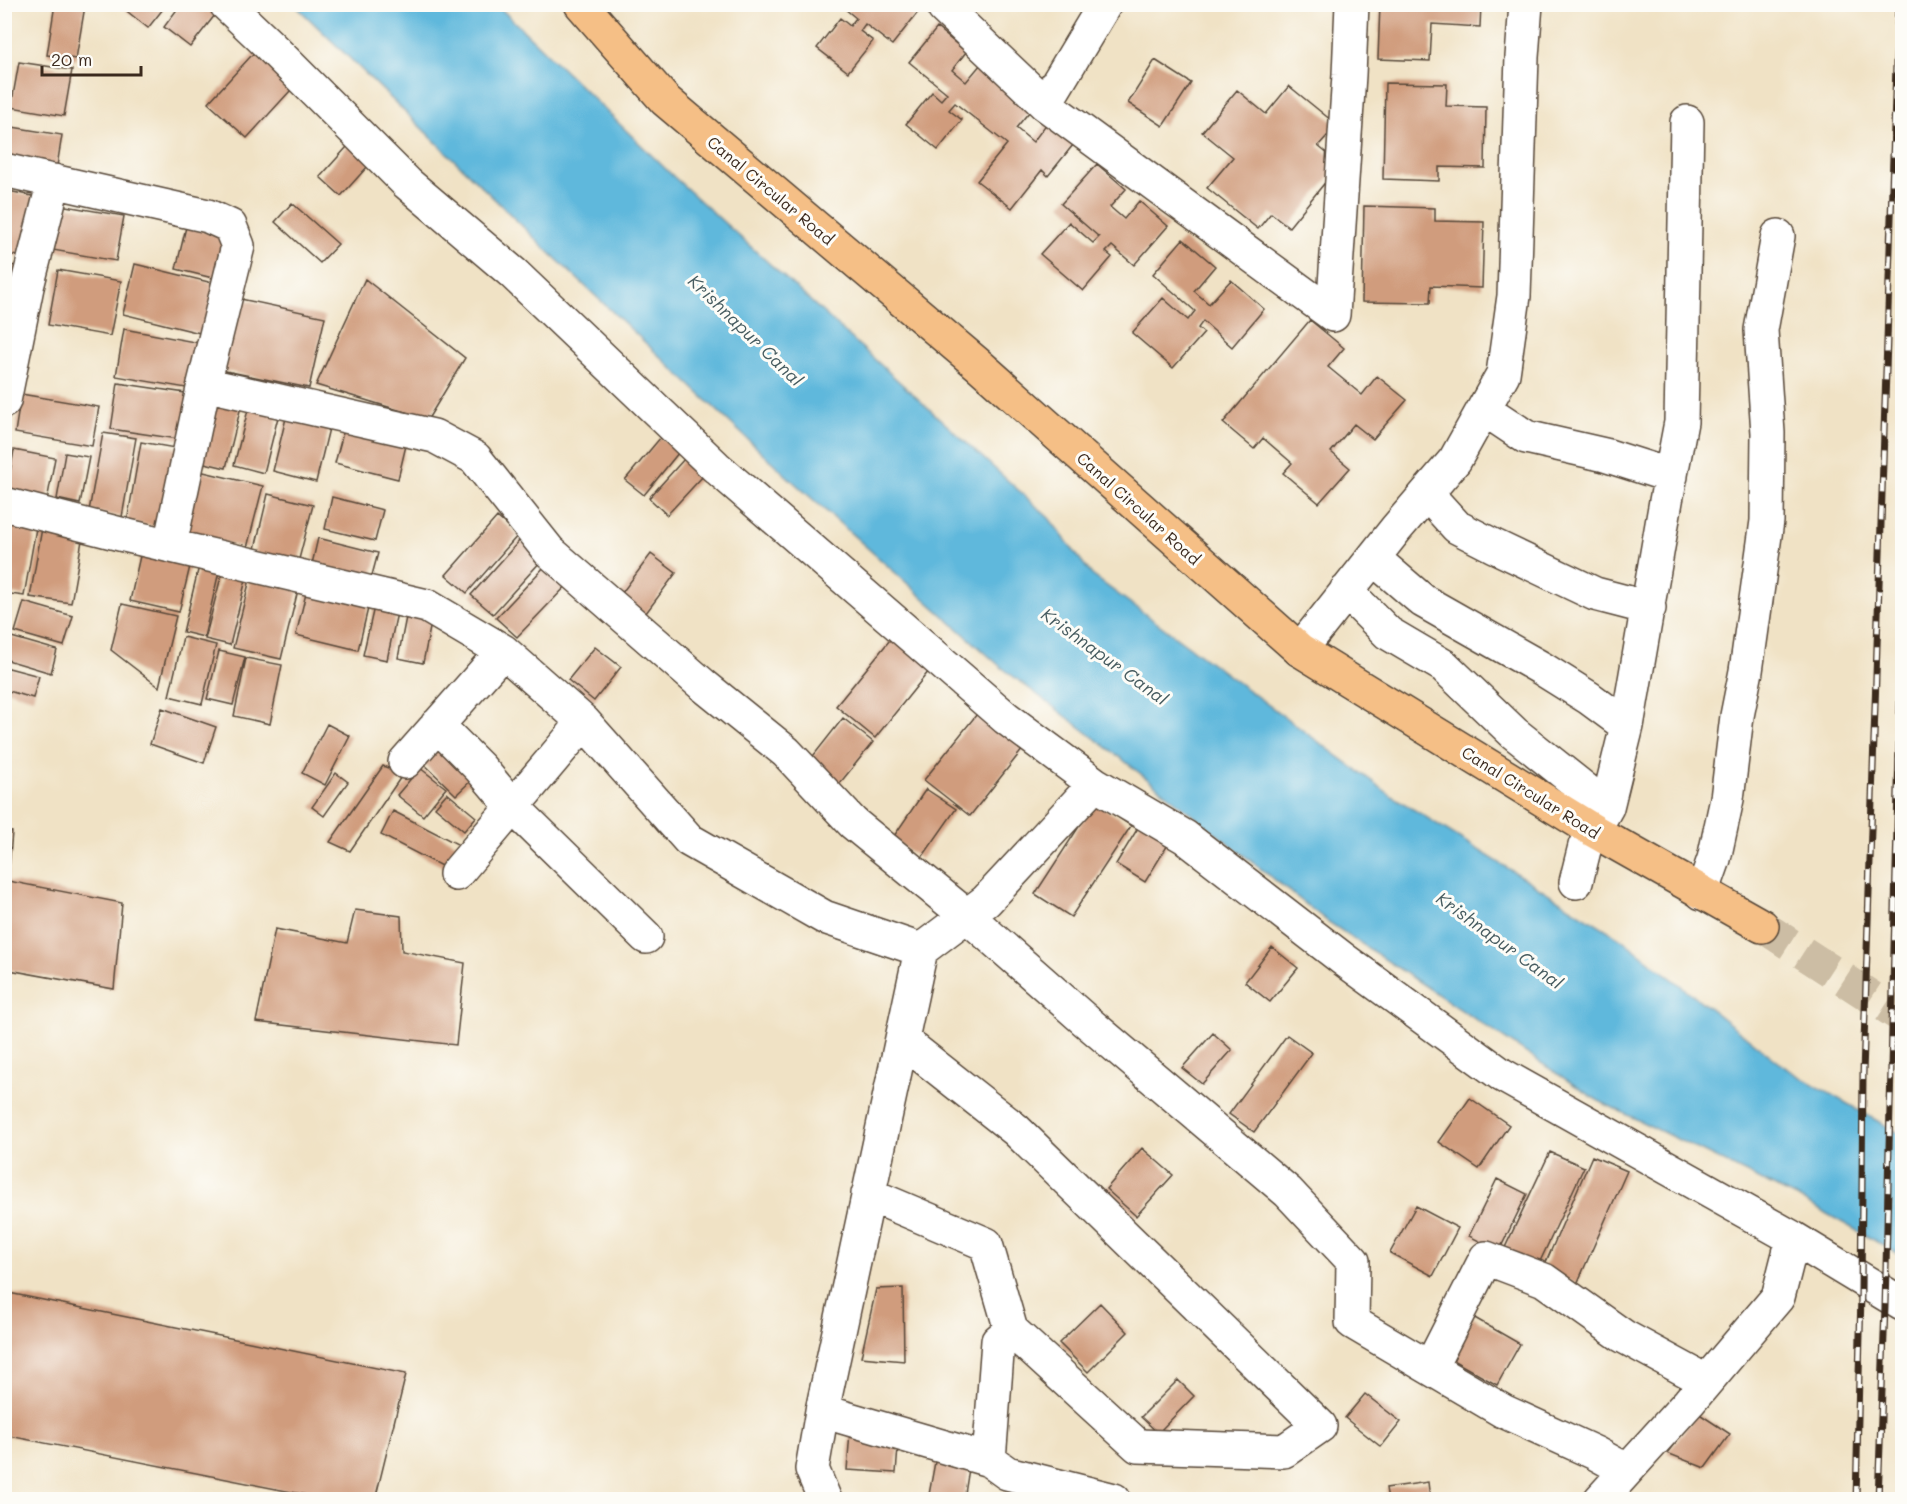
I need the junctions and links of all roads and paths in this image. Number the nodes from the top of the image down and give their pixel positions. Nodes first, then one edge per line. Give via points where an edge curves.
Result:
1 (226, 4) edge
2 (580, 4) edge
3 (1105, 4) edge
4 (1352, 4) edge
5 (1526, 4) edge
6 (944, 6) edge
7 (1045, 104) junction
8 (1687, 122) dead end
9 (4, 170) edge
10 (54, 181) junction
11 (1778, 236) dead end
12 (204, 384) junction
13 (4, 401) edge
14 (1484, 409) junction
15 (1671, 476) junction
16 (1427, 494) junction
17 (4, 504) edge
18 (170, 545) junction
19 (1373, 558) junction
20 (1346, 591) junction
21 (1649, 608) junction
22 (1300, 650) junction
23 (503, 651) junction
24 (584, 722) junction
25 (437, 725) junction
26 (1627, 726) junction
27 (405, 762) dead end
28 (1095, 784) junction
29 (513, 807) junction
30 (1601, 819) junction
31 (456, 874) dead end
32 (1576, 882) dead end
33 (1702, 893) junction
34 (967, 916) junction
35 (1762, 926) tunnel mouth
36 (646, 938) dead end
37 (921, 950) junction
38 (902, 1040) junction
39 (868, 1194) junction
40 (1793, 1238) junction
41 (1902, 1304) edge
42 (1011, 1330) junction
43 (1430, 1368) junction
44 (1707, 1382) junction
45 (822, 1411) junction
46 (989, 1460) junction
47 (1626, 1470) junction
48 (825, 1500) edge
49 (1114, 1500) edge
50 (1600, 1500) edge

1 - 28 street via 407,183 513,273 716,467 1006,718
2 - 22 main road, Canal Circular Road via 665,100 980,366
3 - 7 street
4 - 7 street via 1333,315
5 - 14 street via 1514,296 1503,375
6 - 7 street
8 - 15 street via 1682,422
9 - 10 street
10 - 12 street via 208,216 230,226 238,246
10 - 13 street
11 - 33 street via 1761,330 1768,433 1767,521 1727,800
12 - 18 street
12 - 34 street via 434,436 475,458 549,551 786,752 853,822
14 - 15 street via 1526,437 1605,455
14 - 16 street via 1455,460
15 - 21 street
16 - 19 street
16 - 21 street via 1457,527 1595,594
17 - 18 street
18 - 23 street via 427,606
19 - 20 street
19 - 26 street via 1423,601 1540,668
20 - 22 street
20 - 30 street via 1388,633 1444,666
21 - 26 street
22 - 30 main road, Canal Circular Road
23 - 24 street
23 - 25 street
24 - 29 street
24 - 37 street via 689,840 824,917
25 - 27 street
25 - 29 street
26 - 30 street
28 - 34 street via 986,901
28 - 40 street via 1185,837 1502,1075
29 - 31 street
29 - 36 street
30 - 32 street via 1586,846
30 - 33 main road, Canal Circular Road
33 - 35 main road, Canal Circular Road
34 - 37 street
34 - 43 street via 1288,1192 1353,1261 1352,1322
37 - 38 street
38 - 39 street
38 - 42 street via 1017,1130 1320,1426 1284,1451 1138,1446
39 - 42 street via 986,1244
39 - 45 street
40 - 41 street
40 - 44 street via 1778,1297
42 - 46 street via 998,1341
43 - 44 street via 1485,1258 1544,1280 1623,1336
43 - 47 street via 1503,1410
44 - 47 street
45 - 46 street
45 - 48 street via 812,1469
46 - 49 street via 1007,1473
47 - 50 street

